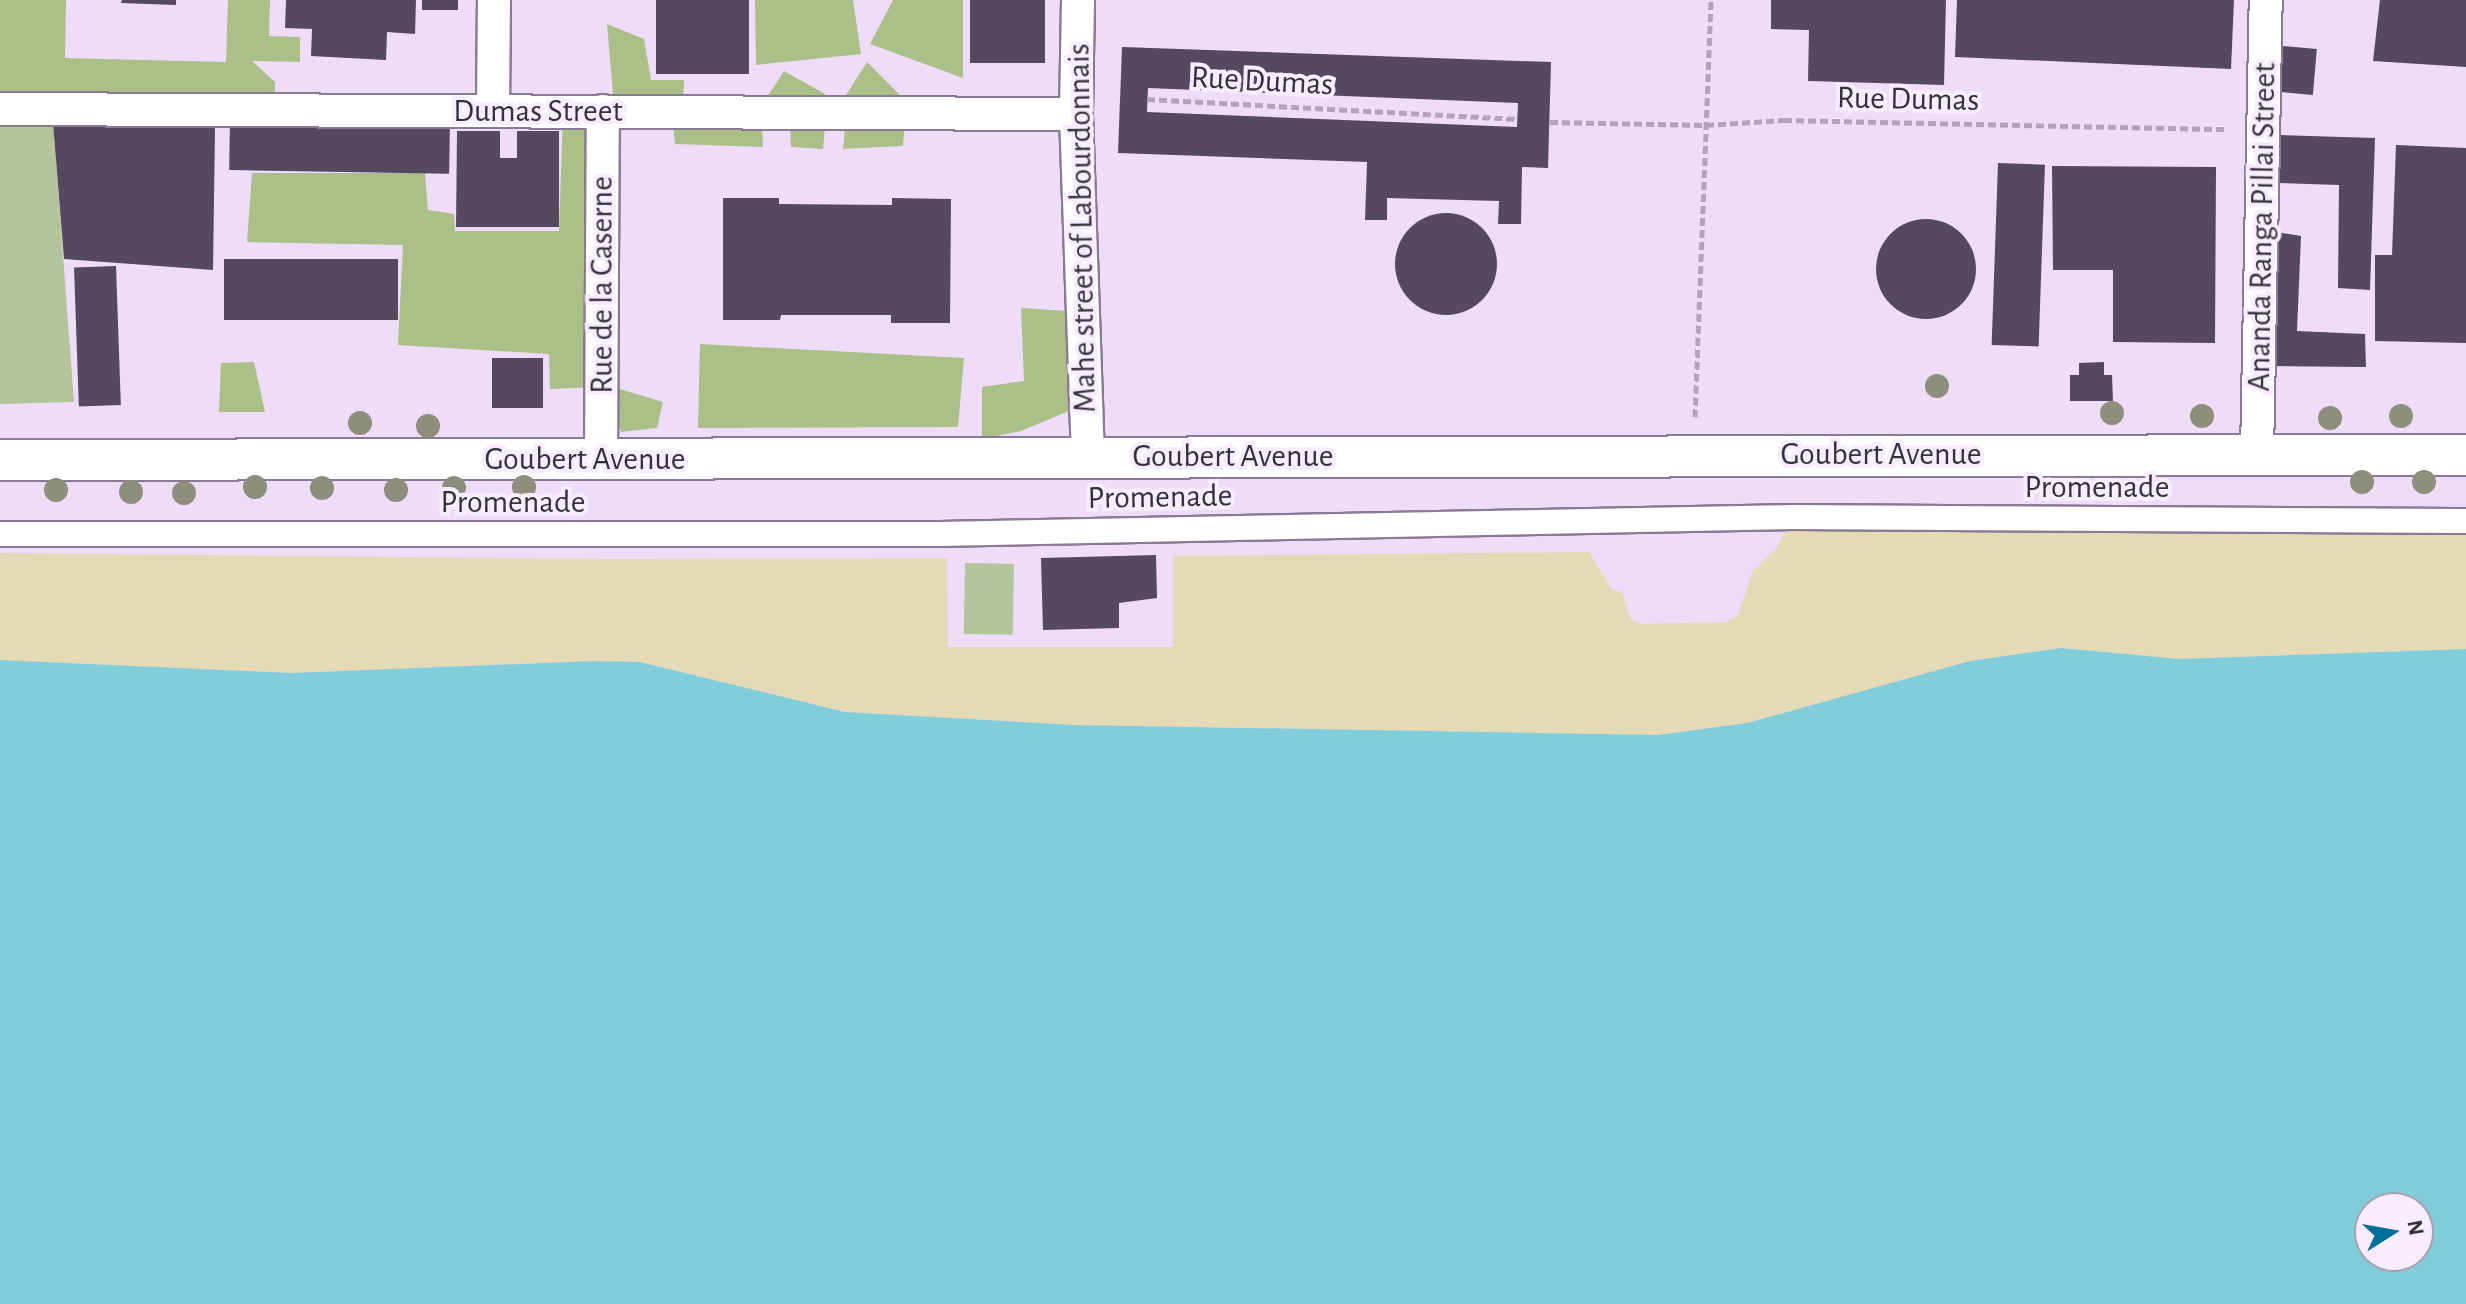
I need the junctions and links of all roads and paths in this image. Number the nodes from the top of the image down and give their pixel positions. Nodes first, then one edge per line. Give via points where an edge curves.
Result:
1 (494, 0) edge
2 (1078, 0) edge
3 (1711, 0) edge
4 (2266, 0) edge
5 (1147, 99) dead end
6 (0, 109) edge
7 (493, 110) junction
8 (603, 111) junction
9 (1076, 114) junction
10 (1517, 119) dead end
11 (1550, 122) dead end
12 (1706, 125) junction
13 (2265, 130) junction
14 (1694, 454) junction
15 (2257, 454) junction
16 (2466, 455) edge
17 (1088, 456) junction
18 (601, 458) junction
19 (0, 460) edge
20 (2466, 521) edge
21 (0, 534) edge

1 - 7 street
2 - 9 street, Mahe street of Labourdonnais
3 - 12 path
4 - 13 street, Ananda Ranga Pillai Street
5 - 10 path, Rue Dumas
6 - 7 street, Dumas Street
7 - 8 street, Dumas Street
8 - 9 street, Dumas Street
8 - 18 street, Rue de la Caserne
9 - 17 street, Mahe street of Labourdonnais
11 - 12 path, Rue Dumas
12 - 13 path, Rue Dumas via 1784,120
12 - 14 path
13 - 15 street, Ananda Ranga Pillai Street
14 - 15 street, Goubert Avenue
14 - 17 street, Goubert Avenue
15 - 16 street, Goubert Avenue
17 - 18 street, Goubert Avenue
18 - 19 street, Goubert Avenue
20 - 21 street, Promenade via 1793,517 939,534

